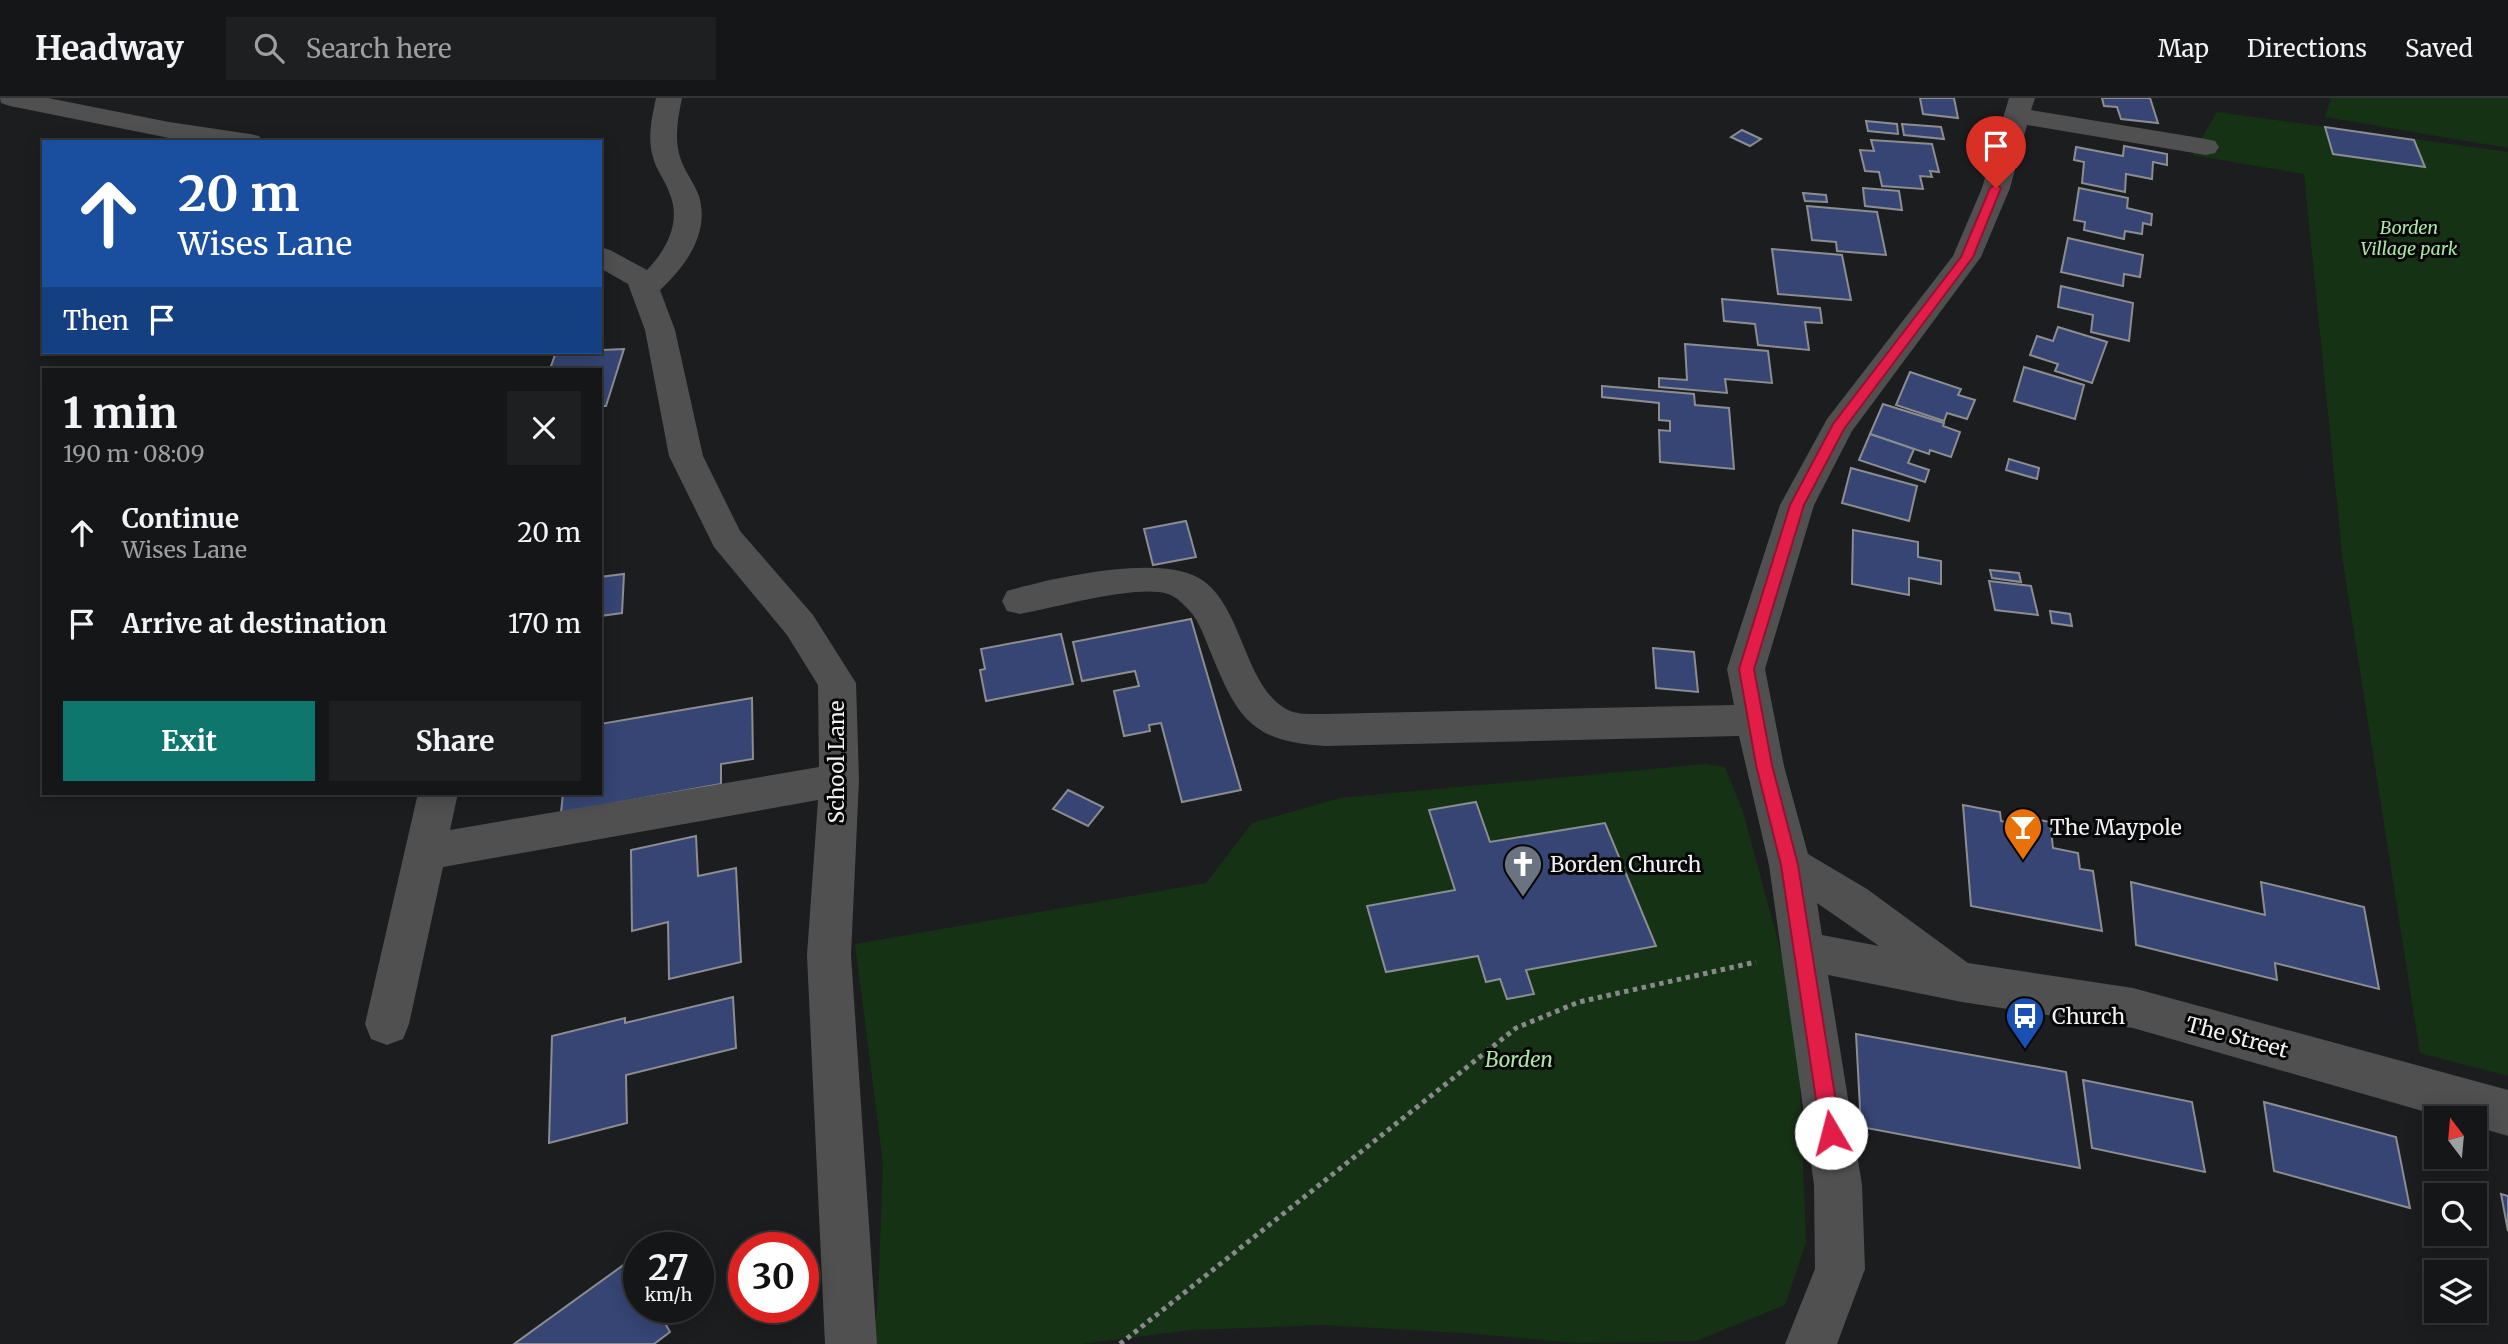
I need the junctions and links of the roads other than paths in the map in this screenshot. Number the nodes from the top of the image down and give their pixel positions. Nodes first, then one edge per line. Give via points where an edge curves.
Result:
1 (10, 98) edge
2 (669, 98) edge
3 (2020, 107) edge
4 (236, 140) edge
5 (2206, 147) dead end
6 (602, 257) edge
7 (645, 289) junction
8 (1020, 601) dead end
9 (1755, 720) junction
10 (839, 780) junction
11 (438, 795) edge
12 (425, 852) junction
13 (1790, 865) junction
14 (1804, 951) junction
15 (1962, 982) junction
16 (387, 1024) dead end
17 (2508, 1113) edge
18 (851, 1344) edge
19 (1811, 1344) edge

1 - 4 street
2 - 7 street via 665,153 685,196 689,224 665,271
3 - 5 street
3 - 9 street via 1996,188 1967,257 1838,427 1797,505 1746,669
6 - 7 street, School Lane via 641,279
7 - 10 street, School Lane via 660,330 686,456 726,538 800,625 837,683
8 - 9 street via 1145,579 1175,582 1194,592 1213,618 1253,701 1270,719 1293,728
9 - 13 street
10 - 12 street
10 - 18 street, School Lane via 829,955
11 - 12 street
12 - 16 street
13 - 14 street
13 - 15 street, The Street via 1852,902
14 - 15 street, The Street
14 - 19 street via 1838,1185 1840,1257 1840,1269
15 - 17 street, The Street via 2133,1008

